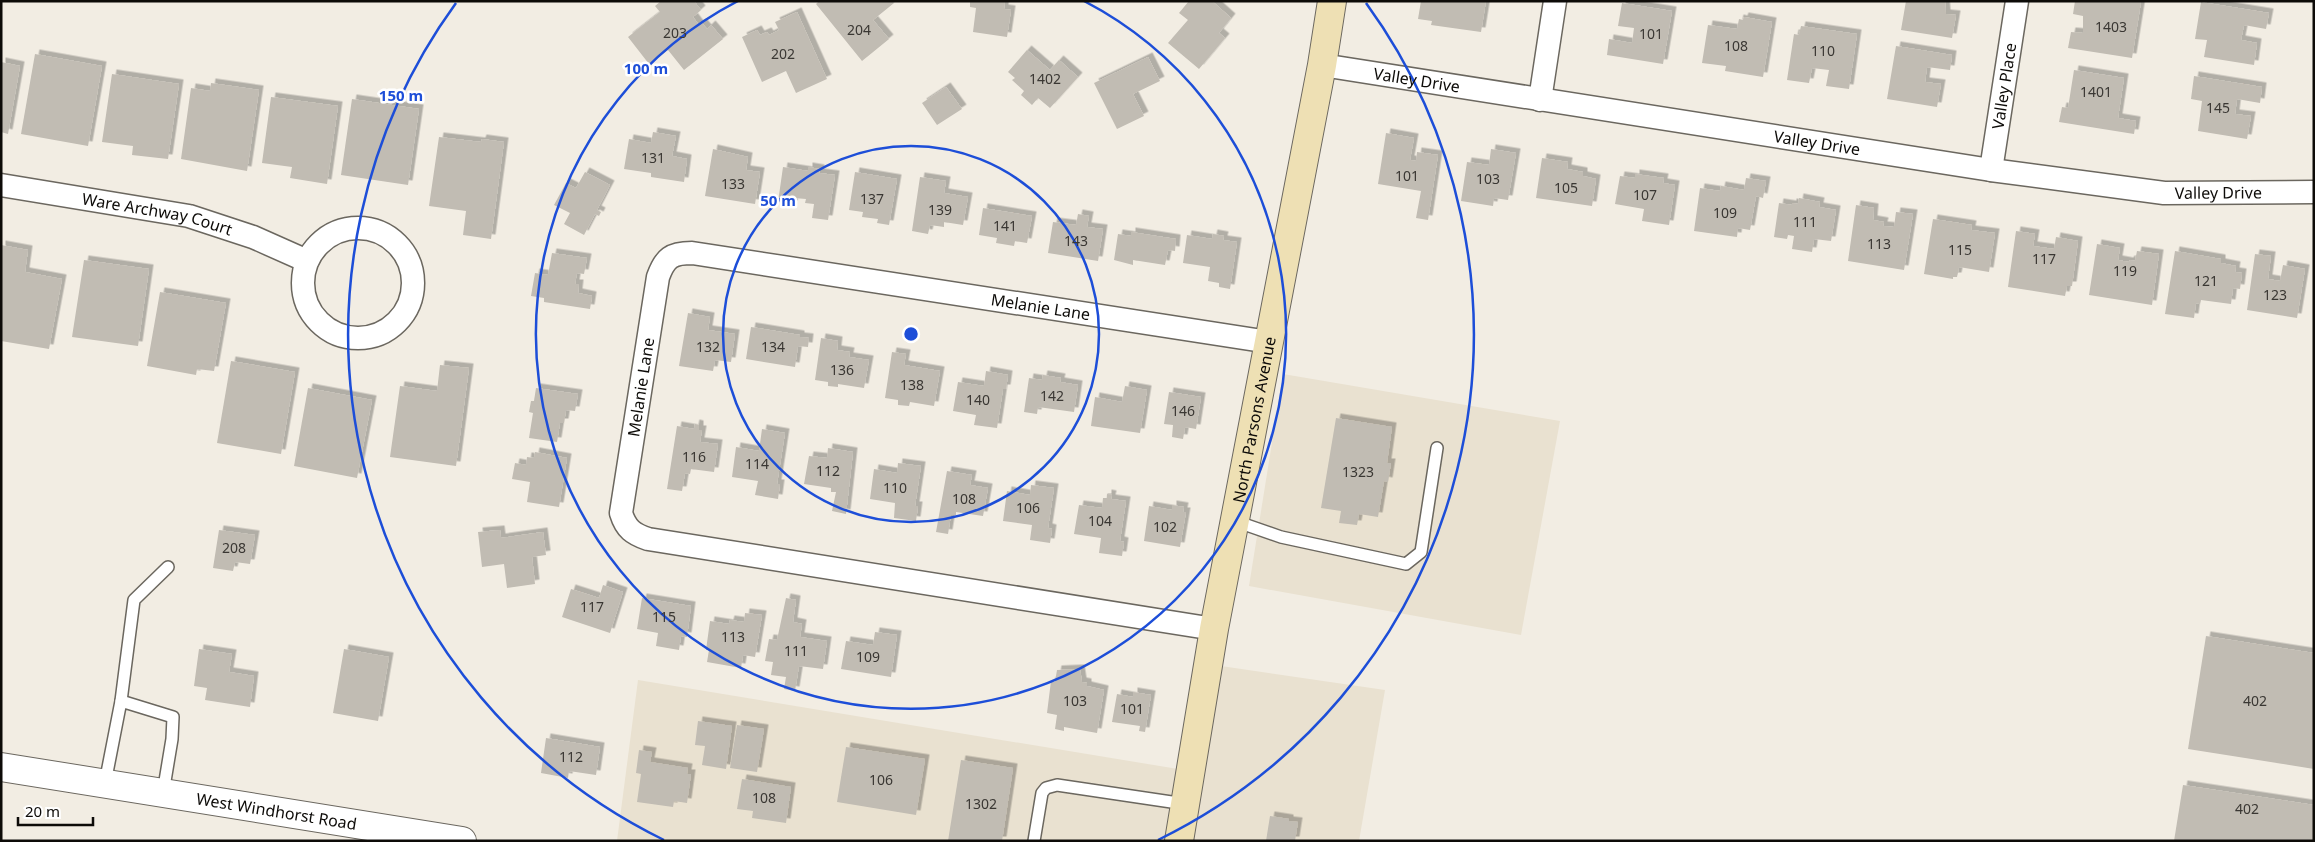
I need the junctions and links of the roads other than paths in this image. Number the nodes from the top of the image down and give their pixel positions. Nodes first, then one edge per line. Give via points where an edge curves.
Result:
1 (1332, 1) edge
2 (1555, 1) edge
3 (2017, 1) edge
4 (1322, 65) junction
5 (1540, 100) junction
6 (1991, 170) junction
7 (1, 185) edge
8 (2314, 192) edge
9 (308, 261) junction
10 (1269, 342) junction
11 (1437, 448) dead end
12 (1234, 521) junction
13 (168, 567) dead end
14 (1214, 629) junction
15 (121, 701) junction
16 (1, 767) edge
17 (105, 783) junction
18 (163, 793) junction
19 (1185, 804) junction
20 (462, 841) edge
21 (1034, 841) edge
22 (1179, 841) edge

1 - 4 main road, North Parsons Avenue
2 - 5 street
3 - 6 street, Valley Place
4 - 5 street, Valley Drive
4 - 10 main road, North Parsons Avenue
5 - 6 street, Valley Drive
6 - 8 street, Valley Drive via 2164,193
7 - 9 street, Ware Archway Court via 189,216 253,237
9 - 9 street via 303,278 304,296 317,319 338,334 355,338 373,337 402,317 410,302 414,284 411,266 402,249 388,236 370,229 351,228 333,234 318,245
10 - 12 main road, North Parsons Avenue
10 - 14 street, Melanie Lane via 692,253 679,253 668,258 658,278 621,513 625,525 634,535
11 - 12 lane via 1421,552 1406,564 1281,537
12 - 14 main road, North Parsons Avenue
13 - 15 lane via 134,600
14 - 19 main road, North Parsons Avenue
15 - 17 lane
15 - 18 lane via 174,717
16 - 17 street, West Windhorst Road
17 - 18 street, West Windhorst Road
18 - 20 street, West Windhorst Road
19 - 21 lane via 1057,785 1046,788 1042,793
19 - 22 main road, North Parsons Avenue

